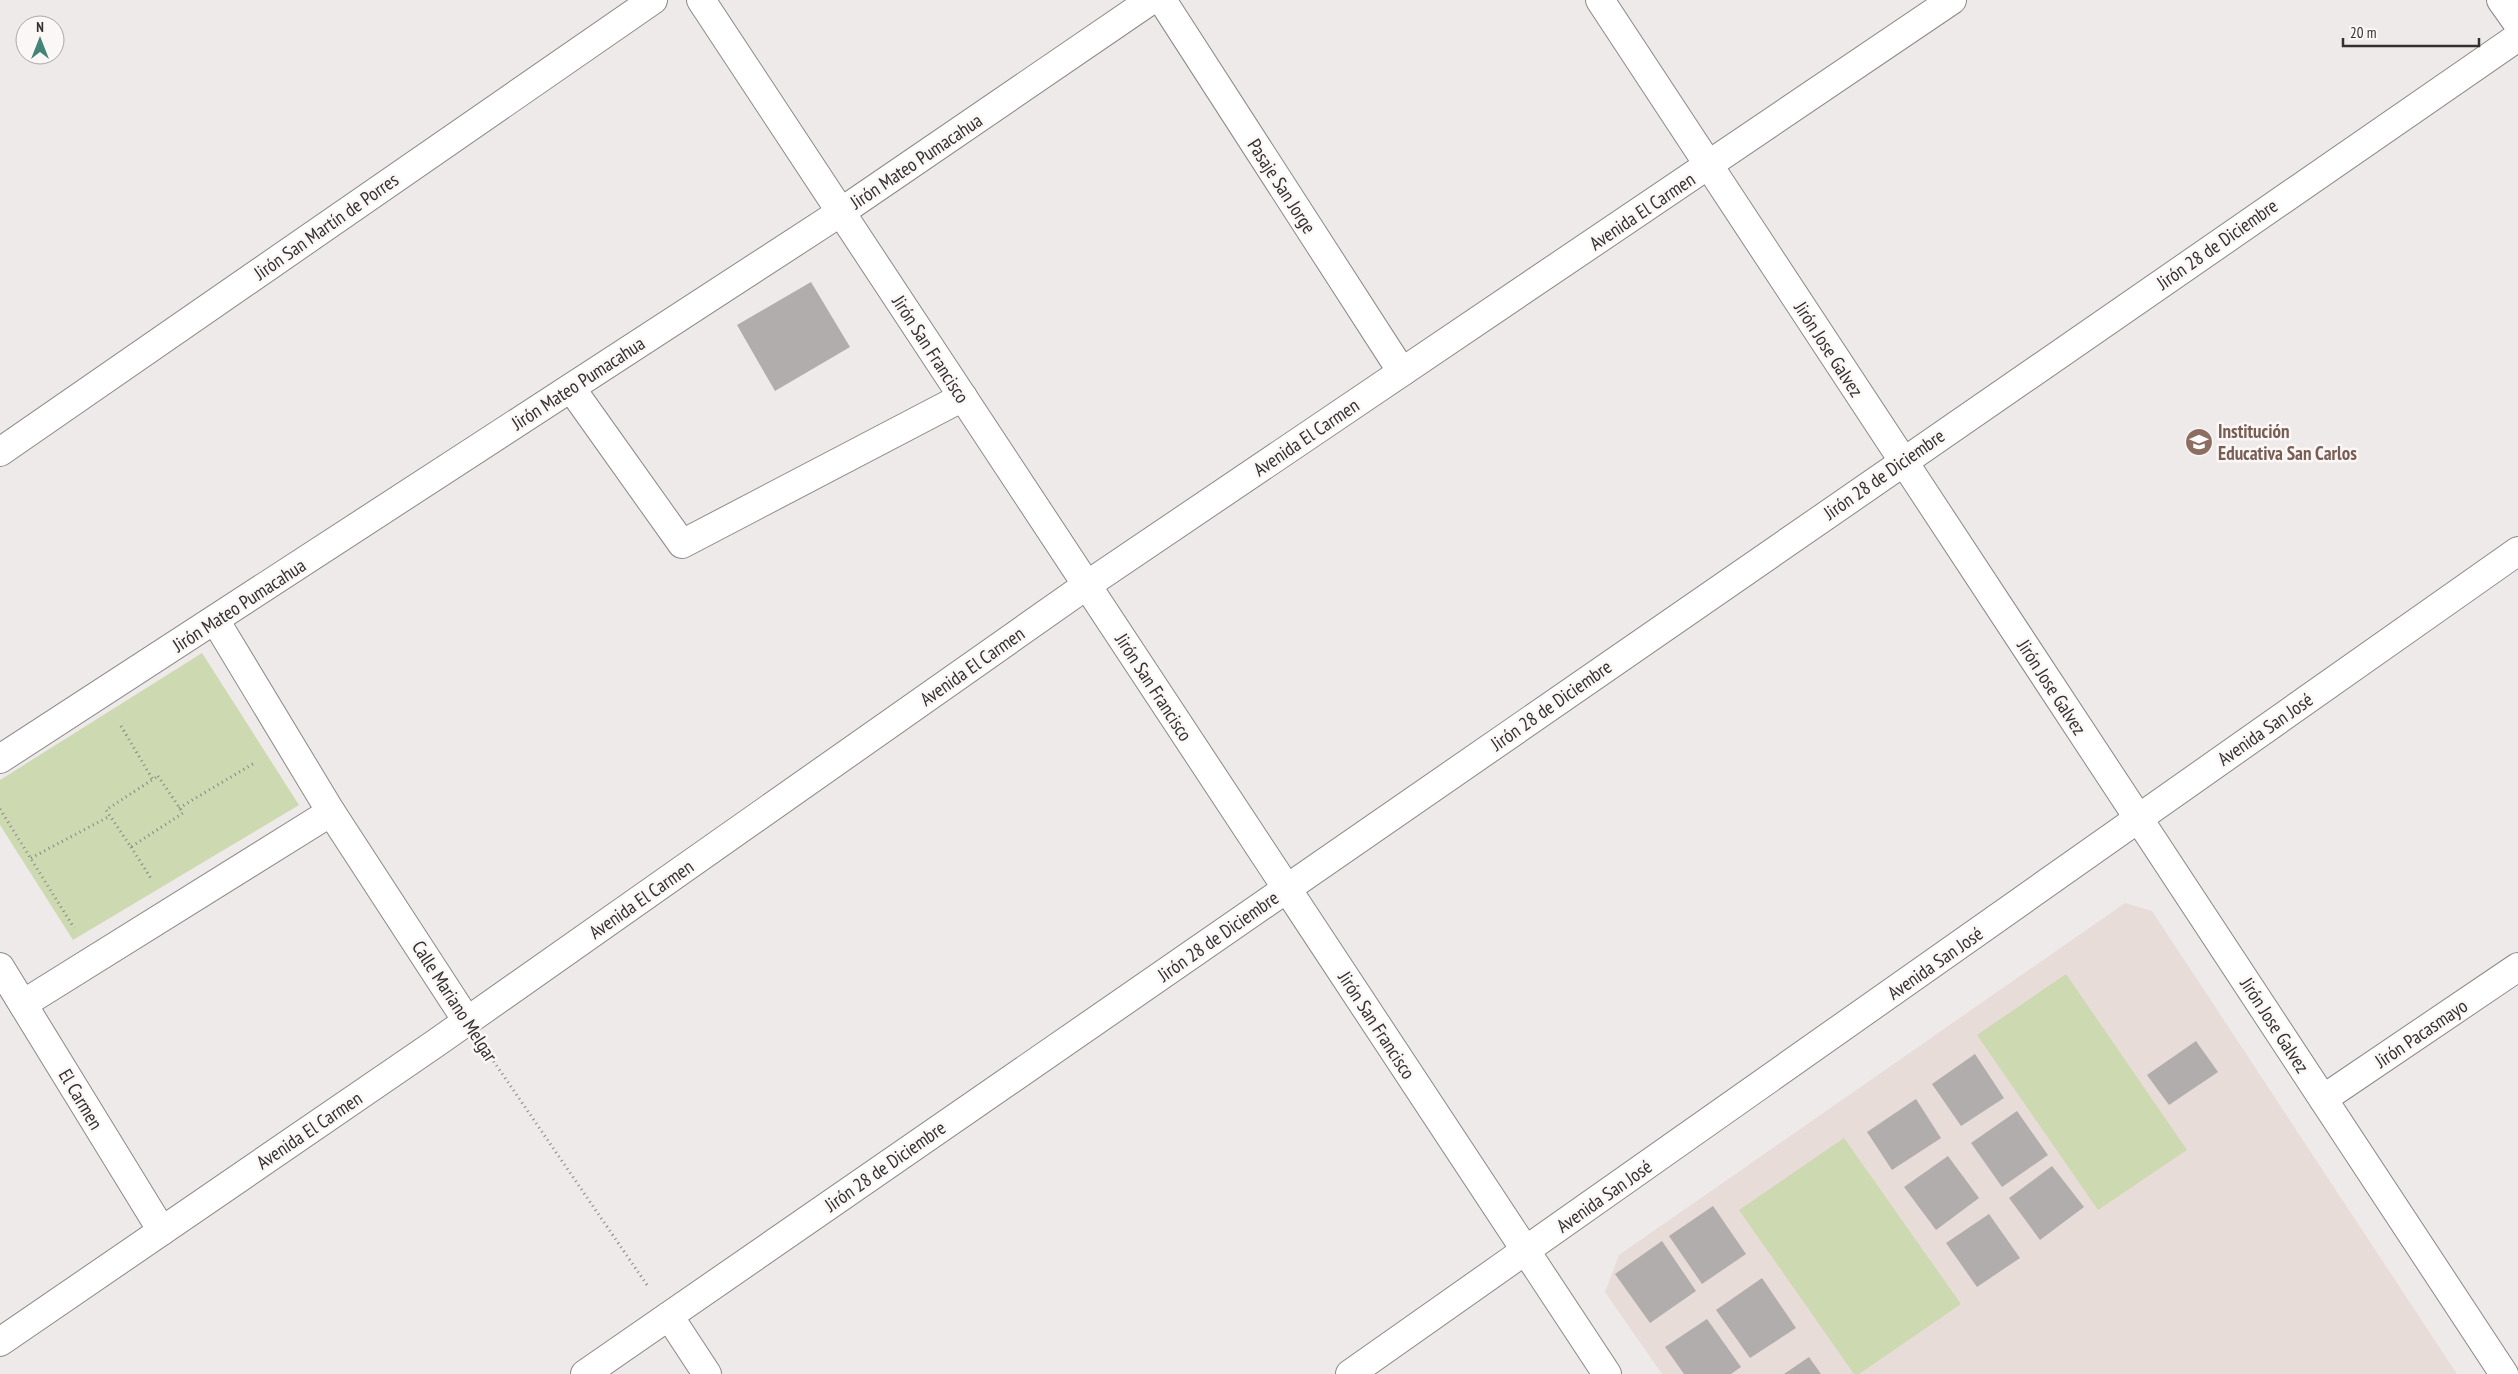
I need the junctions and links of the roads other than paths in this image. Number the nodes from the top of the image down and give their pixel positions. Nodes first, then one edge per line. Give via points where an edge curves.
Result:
1 (653, 0) edge
2 (701, 0) edge
3 (1151, 0) edge
4 (1162, 0) edge
5 (1600, 0) edge
6 (1952, 0) edge
7 (2500, 0) edge
8 (2518, 24) edge
9 (2518, 37) edge
10 (1709, 166) junction
11 (841, 212) junction
12 (1402, 372) junction
13 (572, 388) junction
14 (963, 398) junction
15 (0, 452) edge
16 (1903, 461) junction
17 (2518, 551) edge
18 (1087, 585) junction
19 (215, 620) junction
20 (0, 759) edge
21 (331, 812) junction
22 (2139, 819) junction
23 (1287, 888) junction
24 (0, 966) edge
25 (2518, 967) edge
26 (23, 1004) junction
27 (467, 1021) junction
28 (2323, 1099) junction
29 (162, 1231) junction
30 (1526, 1251) junction
31 (669, 1316) junction
32 (0, 1342) edge
33 (585, 1374) edge
34 (707, 1374) edge
35 (1350, 1374) edge
36 (1608, 1374) edge
37 (2504, 1374) edge

1 - 15 street, Jirón San Martín de Porres
2 - 11 street, Jirón San Francisco
3 - 11 street, Jirón Mateo Pumacahua
4 - 12 street, Pasaje San Jorge
5 - 10 street, Jirón Jose Galvez
6 - 10 street, Avenida El Carmen
7 - 8 street
9 - 16 street, Jirón 28 de Diciembre
10 - 12 street, Avenida El Carmen
10 - 16 street, Jirón Jose Galvez
11 - 13 street, Jirón Mateo Pumacahua
11 - 14 street, Jirón San Francisco
12 - 18 street, Avenida El Carmen
13 - 14 street via 682,544
13 - 19 street, Jirón Mateo Pumacahua
14 - 18 street, Jirón San Francisco
16 - 22 street, Jirón Jose Galvez
16 - 23 street, Jirón 28 de Diciembre
17 - 22 street, Avenida San José
18 - 23 street, Jirón San Francisco
18 - 27 street, Avenida El Carmen
19 - 20 street, Jirón Mateo Pumacahua
19 - 21 street, Calle Mariano Melgar
21 - 26 street
21 - 27 street, Calle Mariano Melgar
22 - 28 street, Jirón Jose Galvez
22 - 30 street, Avenida San José
23 - 30 street, Jirón San Francisco
23 - 31 street, Jirón 28 de Diciembre
24 - 26 street, El Carmen
25 - 28 street, Jirón Pacasmayo
26 - 29 street, El Carmen
27 - 29 street, Avenida El Carmen
28 - 37 street, Jirón Jose Galvez
29 - 32 street, Avenida El Carmen
30 - 35 street, Avenida San José
30 - 36 street, Jirón San Francisco
31 - 33 street, Jirón 28 de Diciembre
31 - 34 street

